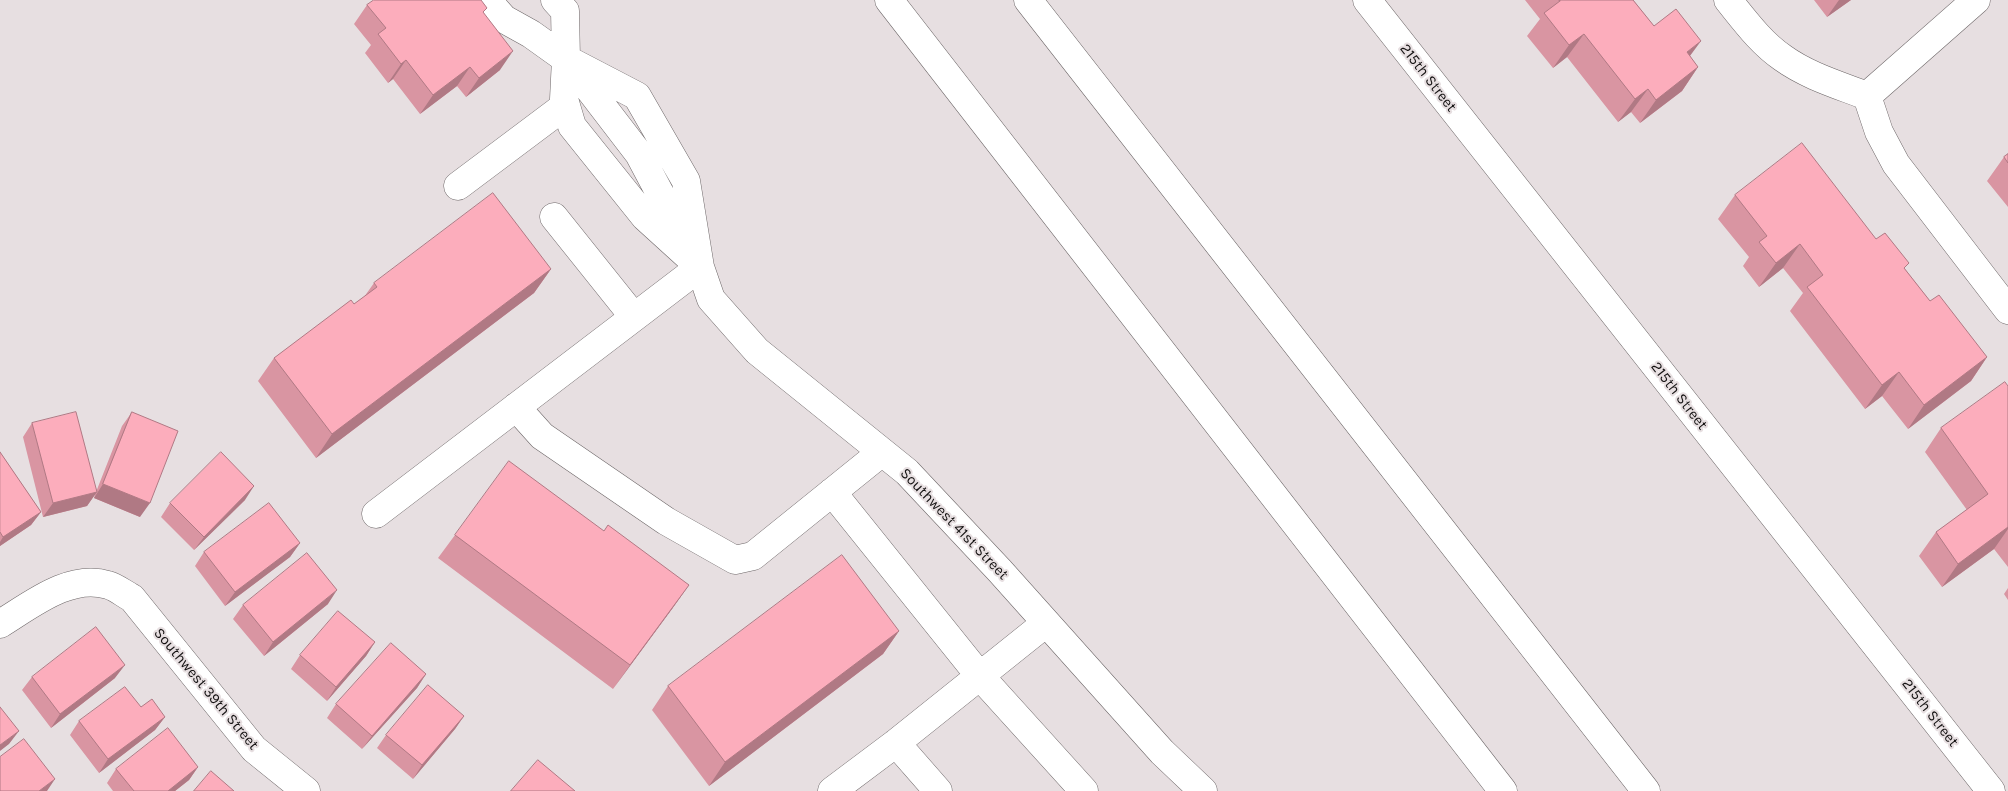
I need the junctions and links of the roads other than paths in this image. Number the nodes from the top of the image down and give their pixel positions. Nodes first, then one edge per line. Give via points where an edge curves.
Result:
1 (487, 0) edge
2 (555, 0) edge
3 (889, 0) edge
4 (1028, 0) edge
5 (1367, 0) edge
6 (1728, 0) edge
7 (1976, 0) edge
8 (566, 59) junction
9 (1867, 96) junction
10 (566, 105) junction
11 (458, 186) dead end
12 (554, 217) dead end
13 (700, 267) junction
14 (2008, 310) edge
15 (634, 318) junction
16 (516, 407) junction
17 (882, 452) junction
18 (832, 492) junction
19 (376, 514) dead end
20 (1046, 623) junction
21 (0, 624) edge
22 (979, 675) junction
23 (896, 742) junction
24 (306, 791) edge
25 (832, 791) edge
26 (938, 791) edge
27 (1084, 791) edge
28 (1203, 791) edge
29 (1503, 791) edge
30 (1646, 791) edge
31 (1991, 791) edge

1 - 8 main road via 504,18
2 - 8 main road, Southwest 41st Street via 565,11
3 - 29 main road
4 - 30 main road
5 - 31 main road, 215th Street
6 - 9 main road via 1753,31 1783,58 1810,73
7 - 9 main road
8 - 10 main road, Southwest 41st Street
8 - 13 main road, Southwest 41st Street via 637,96 686,181
9 - 14 main road via 1879,132 1896,164
10 - 11 main road
10 - 13 main road, Southwest 41st Street via 572,126 645,217
12 - 15 main road
13 - 15 main road
13 - 17 main road, Southwest 41st Street via 711,299 756,351
15 - 16 main road
16 - 18 main road via 542,436 666,521 735,560 753,556
16 - 19 main road
17 - 18 main road
17 - 20 main road, Southwest 41st Street via 907,472
18 - 22 main road
20 - 22 main road
20 - 28 main road, Southwest 41st Street via 1162,752
21 - 24 main road, Southwest 39th Street via 45,596 79,582 108,585 132,598 254,749
22 - 23 main road
22 - 27 main road
23 - 25 main road
23 - 26 main road

